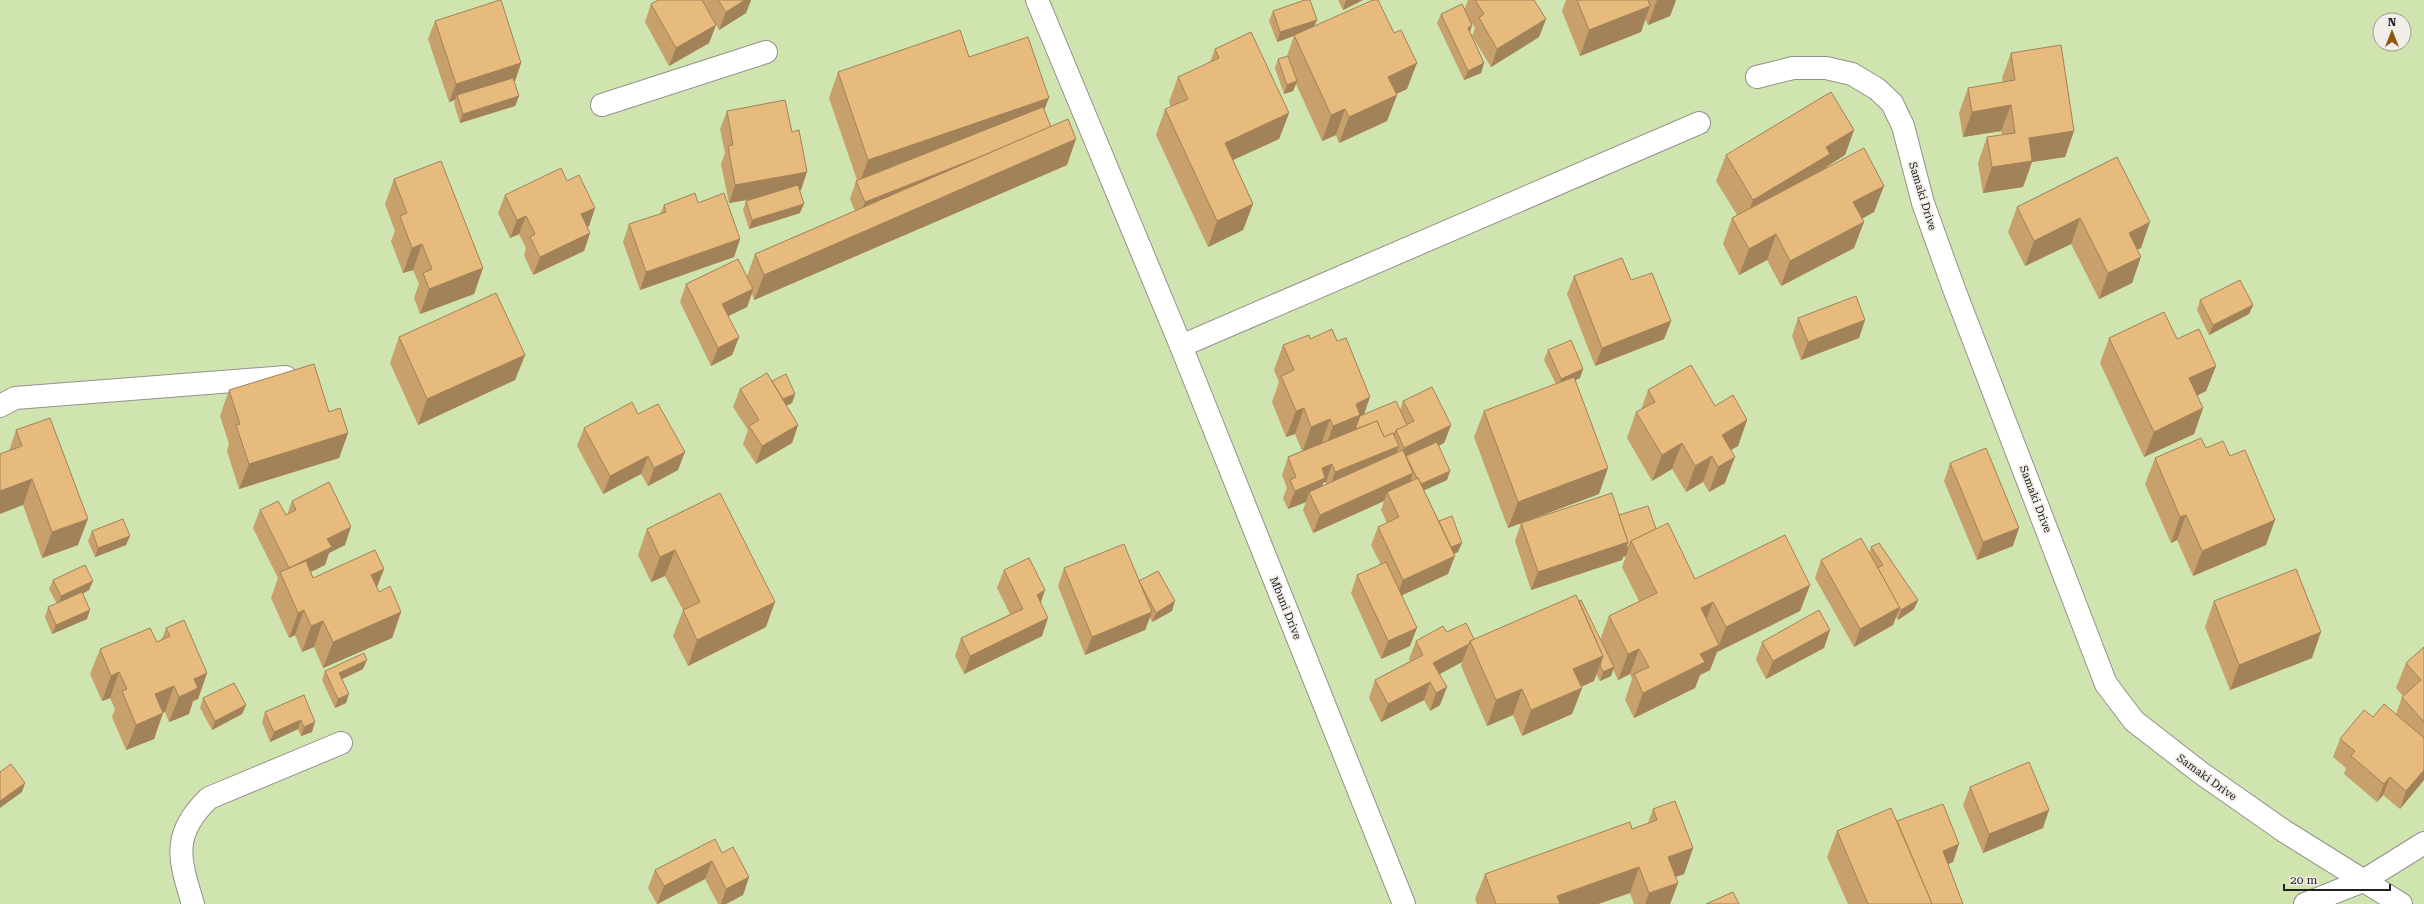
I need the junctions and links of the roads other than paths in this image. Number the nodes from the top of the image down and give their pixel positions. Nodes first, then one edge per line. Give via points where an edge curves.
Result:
1 (1037, 0) edge
2 (766, 52) dead end
3 (1757, 77) dead end
4 (602, 105) dead end
5 (1699, 123) dead end
6 (1181, 346) junction
7 (286, 377) edge
8 (0, 406) edge
9 (341, 743) dead end
10 (2424, 843) edge
11 (2363, 881) junction
12 (193, 904) edge
13 (1404, 904) edge
14 (2305, 904) edge
15 (2401, 904) edge

1 - 6 street, Mbuni Drive
2 - 4 street
3 - 11 street, Samaki Drive via 1793,68 1826,68 1852,74 1877,89 1892,104 1903,126 1923,203 1954,289 2004,413 2106,684 2134,721 2179,757 2284,831
5 - 6 street
6 - 13 street, Mbuni Drive
7 - 8 street via 15,398
9 - 12 street via 209,798 194,812 183,832 181,851 183,874
10 - 11 street
11 - 14 street
11 - 15 street, Samaki Drive

